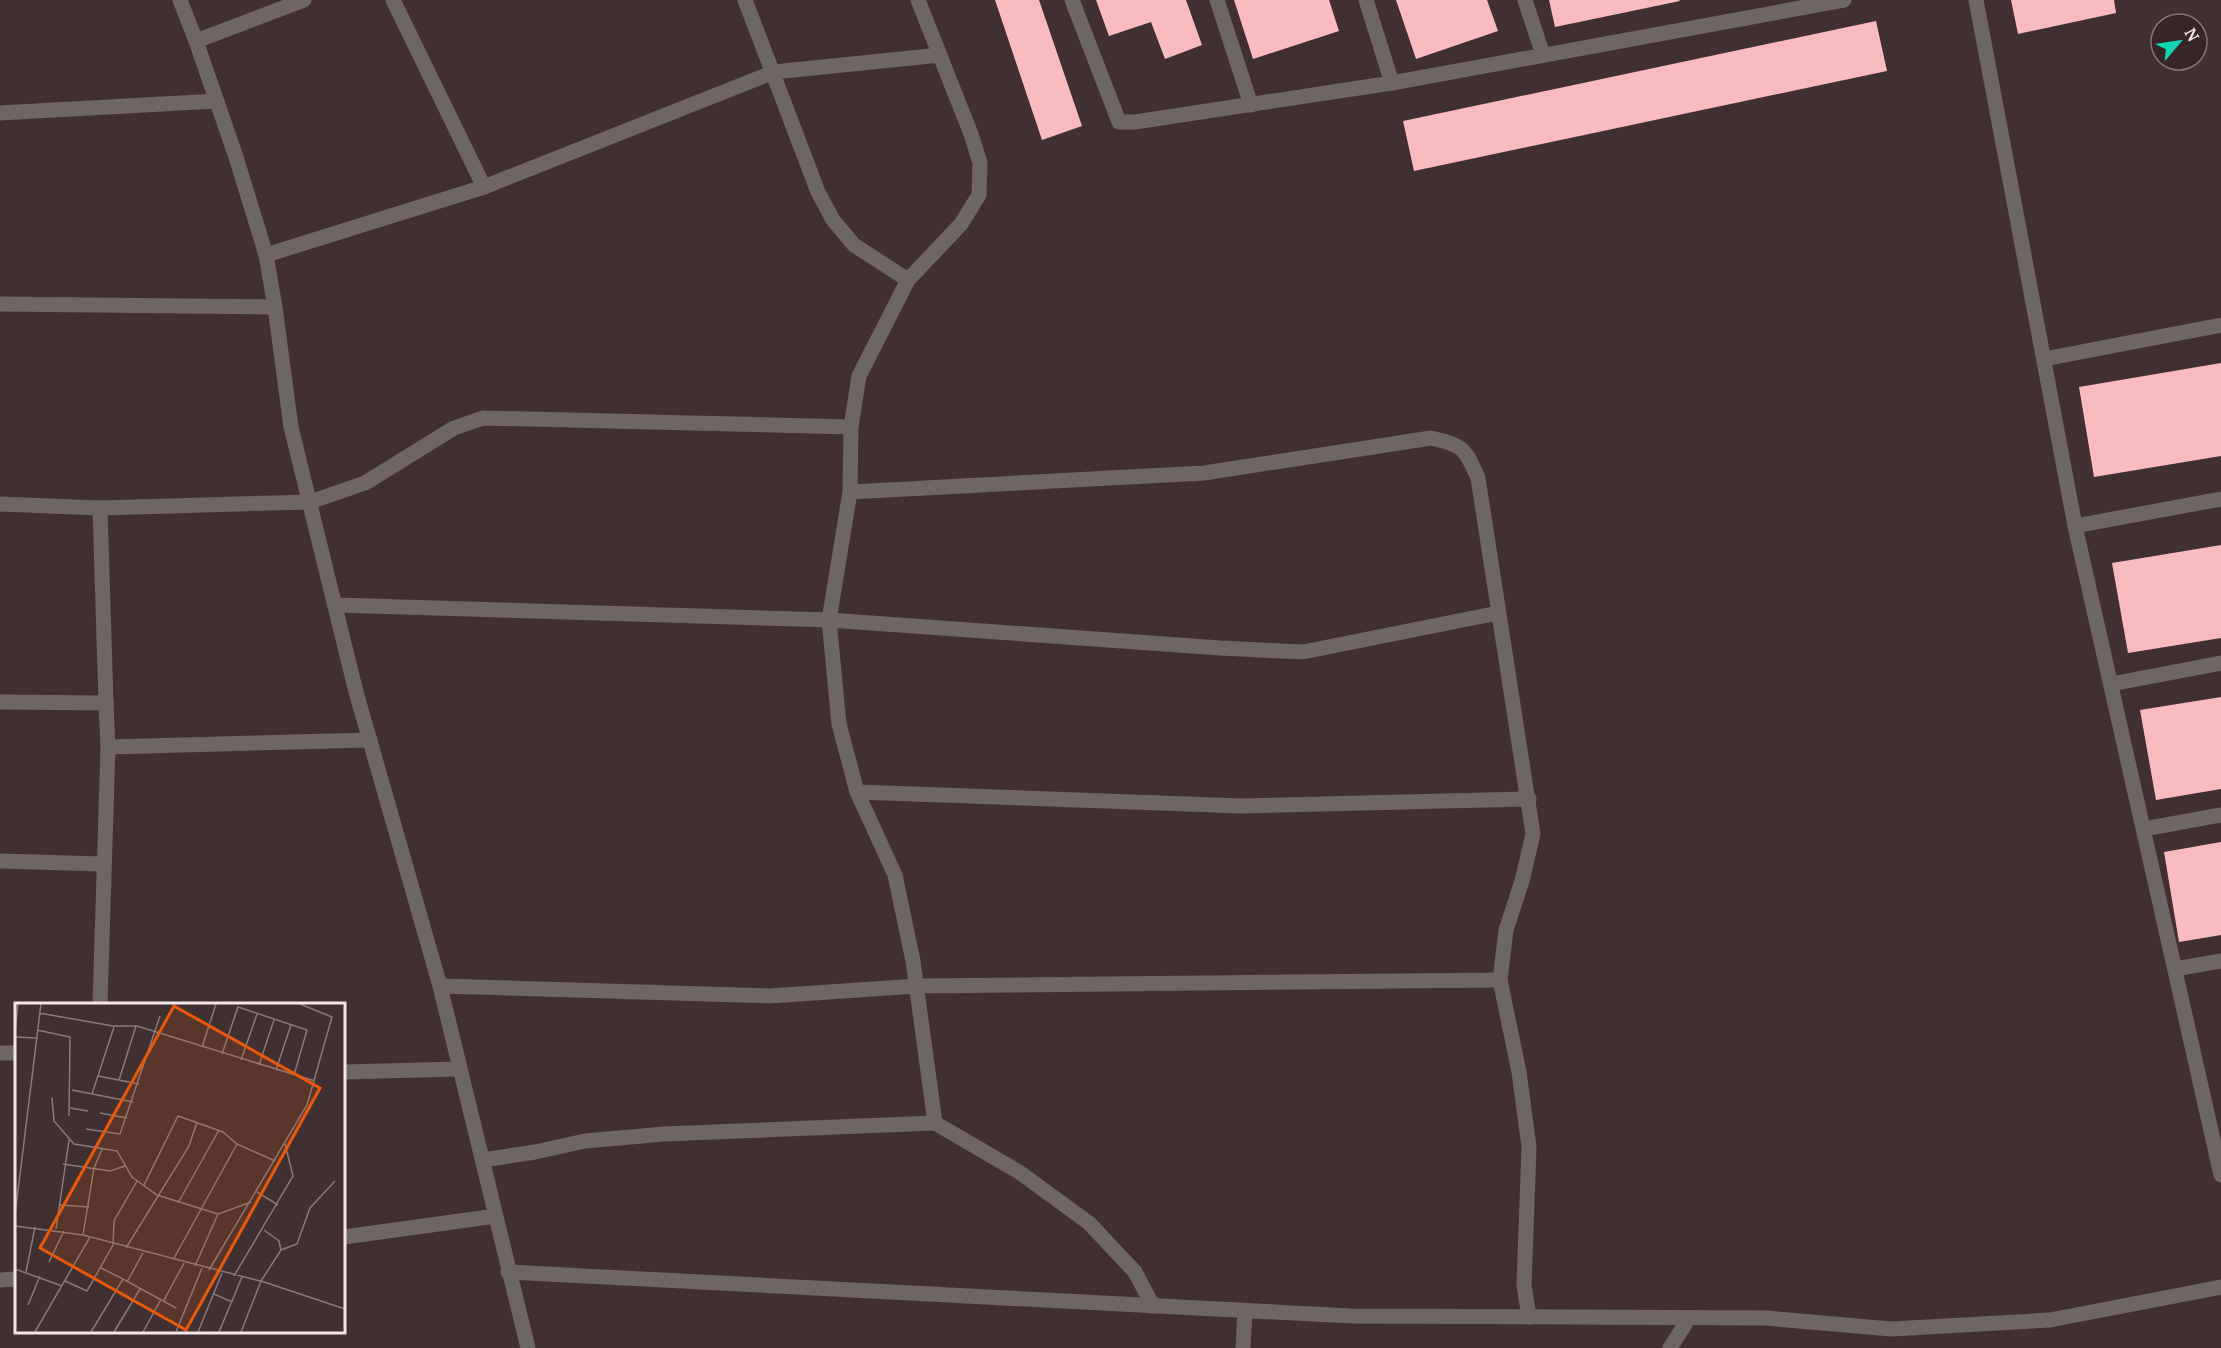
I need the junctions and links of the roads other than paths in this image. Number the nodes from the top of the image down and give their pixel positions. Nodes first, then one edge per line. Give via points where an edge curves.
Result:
1 (180, 0) edge
2 (304, 0) edge
3 (393, 0) edge
4 (745, 0) edge
5 (918, 0) edge
6 (1072, 0) edge
7 (1217, 0) edge
8 (1366, 0) edge
9 (1525, 0) edge
10 (1844, 0) edge
11 (1976, 0) edge
12 (196, 41) junction
13 (940, 55) junction
14 (1543, 55) junction
15 (774, 72) junction
16 (1392, 83) junction
17 (217, 101) junction
18 (1251, 105) junction
19 (0, 113) edge
20 (484, 187) junction
21 (266, 255) junction
22 (908, 280) junction
23 (0, 304) edge
24 (275, 307) junction
25 (2221, 325) edge
26 (2044, 359) junction
27 (850, 427) junction
28 (850, 492) junction
29 (2221, 499) edge
30 (310, 502) junction
31 (0, 504) edge
32 (99, 508) junction
33 (2076, 526) junction
34 (335, 605) junction
35 (1498, 613) junction
36 (829, 620) junction
37 (2221, 663) edge
38 (2111, 684) junction
39 (0, 702) edge
40 (106, 703) junction
41 (370, 740) junction
42 (108, 747) junction
43 (857, 792) junction
44 (1528, 799) junction
45 (2221, 815) edge
46 (2144, 829) junction
47 (0, 861) edge
48 (103, 864) junction
49 (2221, 961) edge
50 (2175, 969) junction
51 (1500, 980) junction
52 (440, 986) junction
53 (917, 986) junction
54 (100, 1003) edge
55 (459, 1069) junction
56 (345, 1072) edge
57 (2214, 1111) edge
58 (935, 1123) junction
59 (483, 1160) junction
60 (2221, 1175) edge
61 (496, 1216) junction
62 (345, 1238) edge
63 (508, 1272) junction
64 (15, 1279) edge
65 (0, 1280) edge
66 (2221, 1287) edge
67 (1153, 1306) junction
68 (1245, 1311) junction
69 (1529, 1317) junction
70 (1689, 1318) junction
71 (528, 1348) edge
72 (1244, 1348) edge
73 (1670, 1348) edge

1 - 12 street
2 - 12 street
3 - 20 street
4 - 15 street
5 - 13 street
6 - 18 street via 1119,122
7 - 18 street
8 - 16 street
9 - 14 street
10 - 14 street
11 - 26 street
12 - 17 street
13 - 15 street
13 - 22 street via 980,163 979,195 961,224
14 - 16 street
15 - 20 street
15 - 22 street via 818,192 833,220 854,245
16 - 18 street
17 - 19 street
17 - 21 street
20 - 21 street
21 - 24 street
22 - 27 street via 859,376
23 - 24 street
24 - 30 street via 291,427
25 - 26 street
26 - 33 street
27 - 28 street
27 - 30 street via 483,418 454,428 365,483
28 - 35 street via 1204,473 1431,438 1454,443 1468,454 1478,478
28 - 36 street
29 - 33 street
30 - 32 street
30 - 34 street
31 - 32 street
32 - 40 street
33 - 38 street
34 - 36 street
34 - 41 street
35 - 36 street via 1303,652
35 - 44 street
36 - 43 street via 839,724
37 - 38 street
38 - 46 street
39 - 40 street
40 - 42 street
41 - 42 street
41 - 52 street
42 - 48 street
43 - 44 street via 1242,806
43 - 53 street via 895,875
44 - 51 street via 1533,834 1506,930
45 - 46 street
46 - 50 street
47 - 48 street
48 - 54 street
49 - 50 street
50 - 57 street
51 - 53 street
51 - 69 street via 1529,1147 1524,1285
52 - 53 street via 770,996
52 - 55 street
53 - 58 street
55 - 56 street
55 - 59 street
57 - 60 street
58 - 59 street via 630,1137 585,1141
58 - 67 street via 1019,1172 1089,1223 1135,1272
59 - 61 street
61 - 62 street
61 - 63 street
63 - 67 street
63 - 71 street
64 - 65 street
66 - 70 street via 2050,1320 1890,1329 1765,1318
67 - 68 street
68 - 69 street
68 - 72 street
69 - 70 street
70 - 73 street

